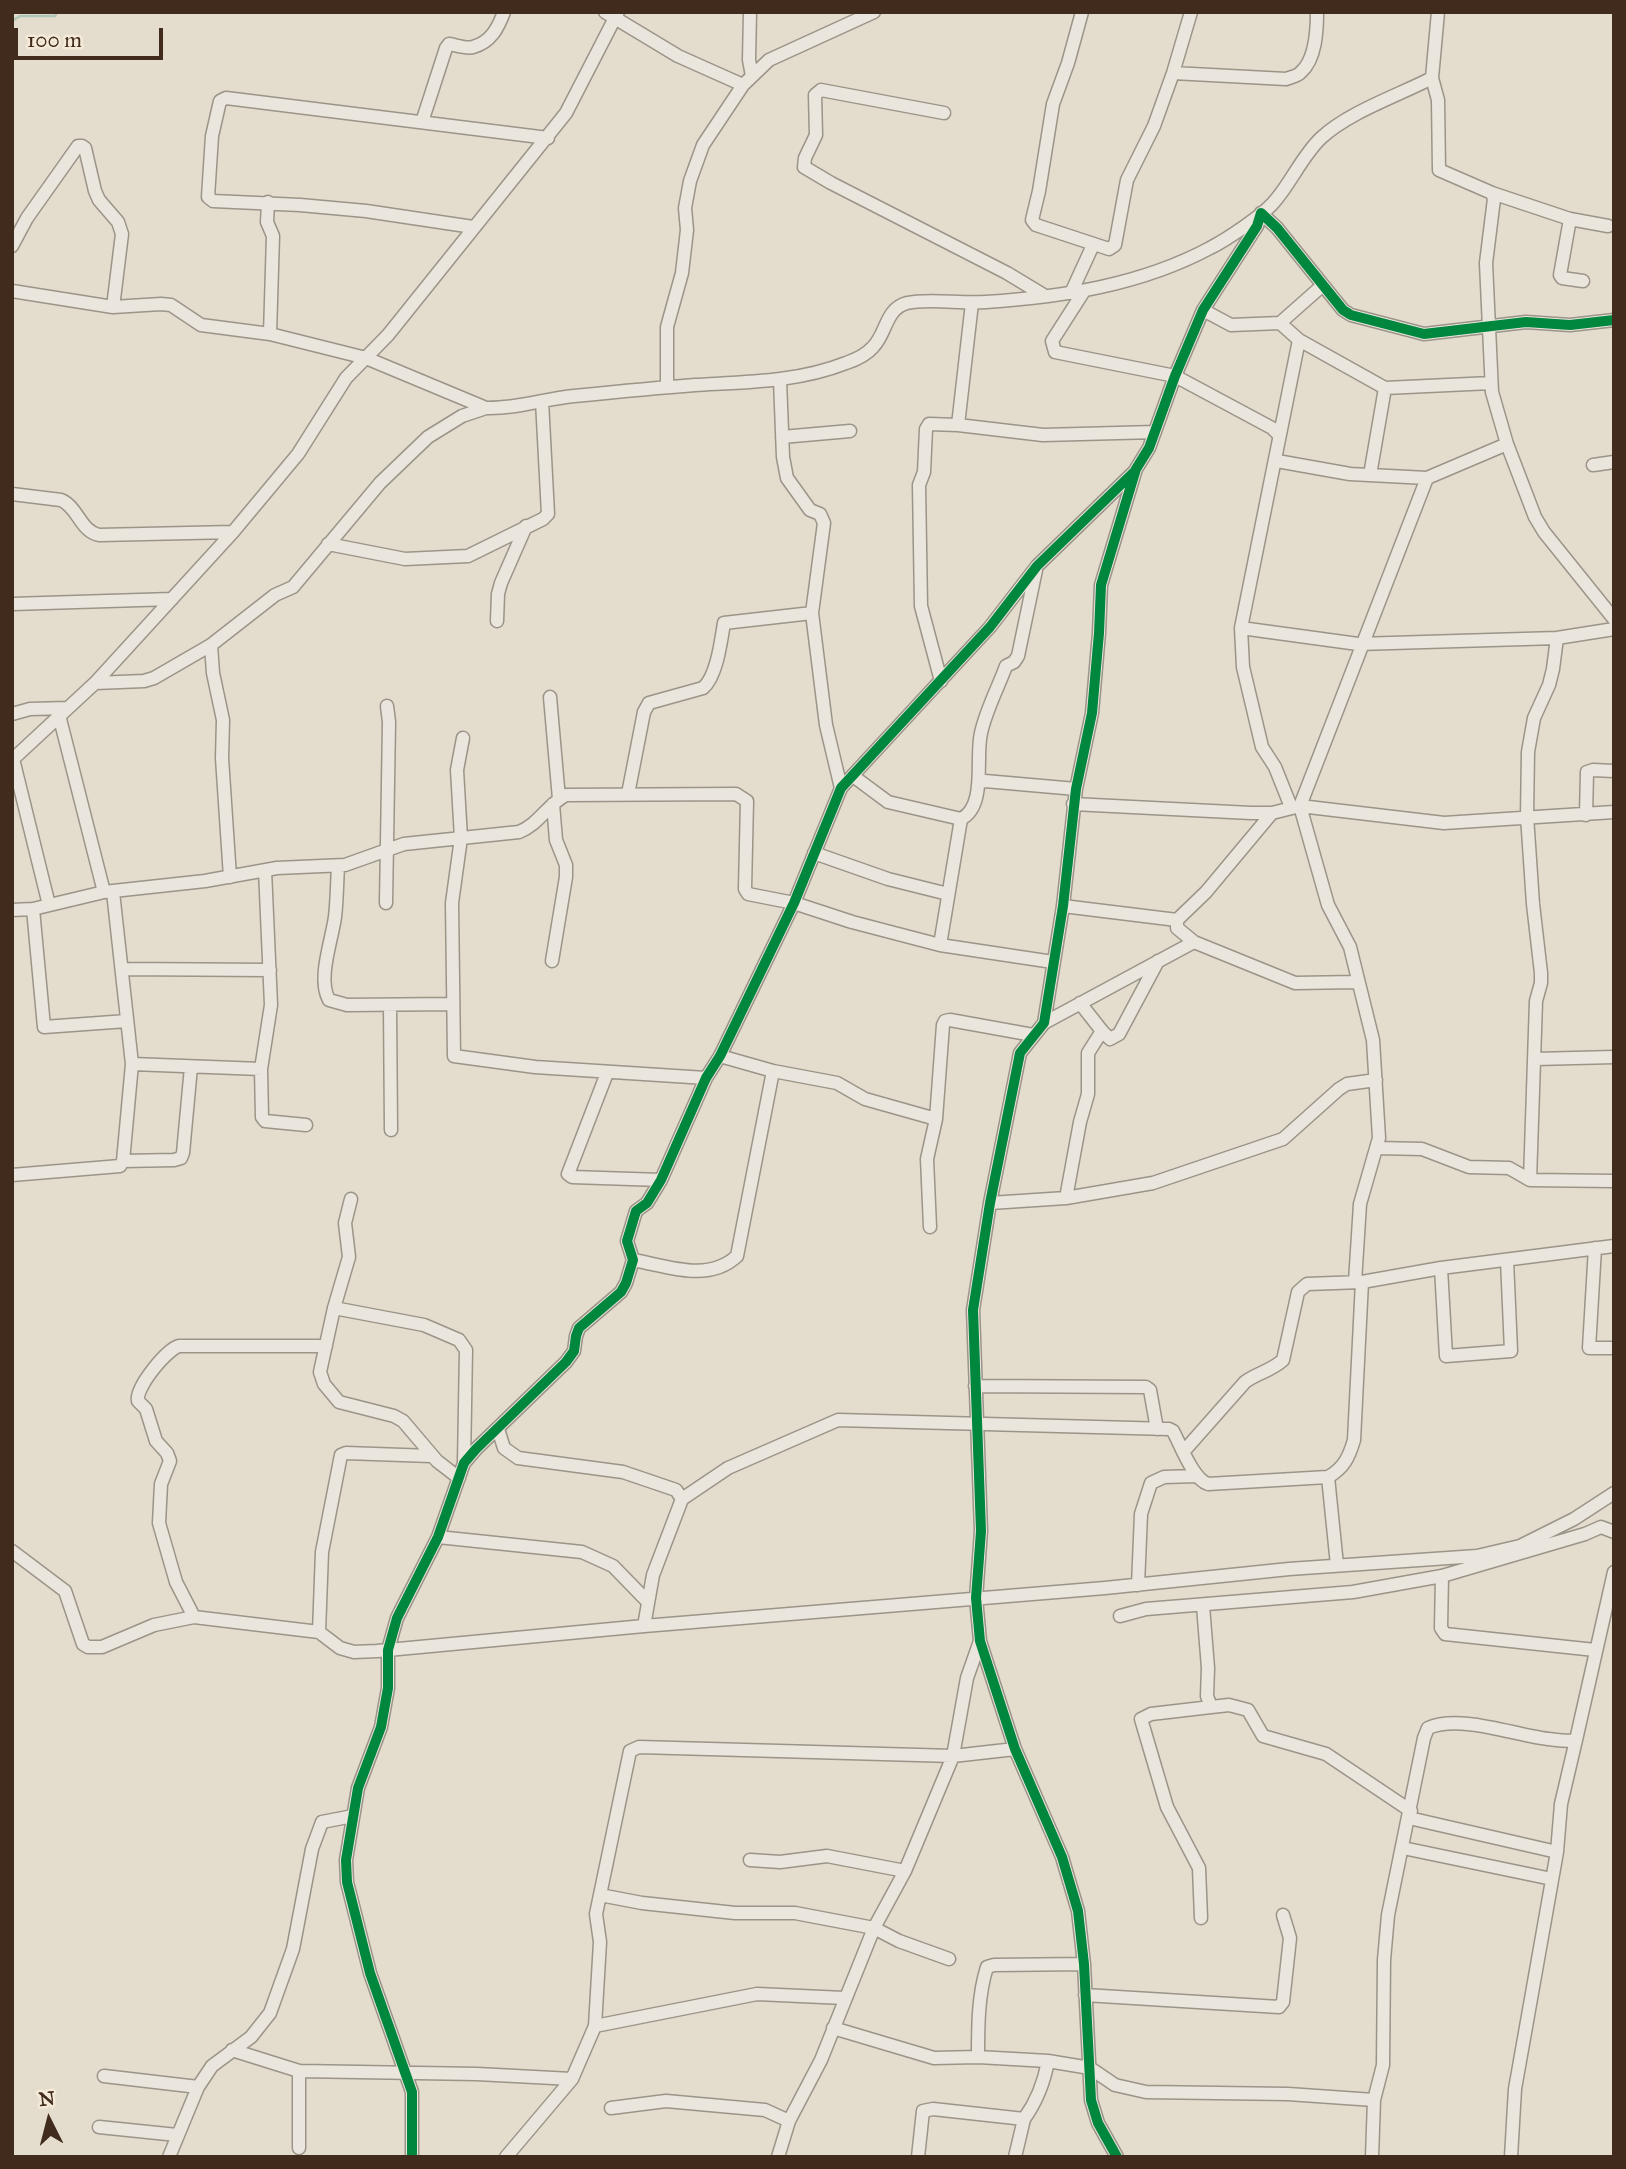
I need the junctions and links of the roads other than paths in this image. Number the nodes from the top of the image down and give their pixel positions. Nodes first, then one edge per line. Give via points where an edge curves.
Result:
1 (504, 12) edge
2 (750, 12) edge
3 (874, 12) edge
4 (1082, 12) edge
5 (1191, 12) edge
6 (1317, 12) edge
7 (1438, 12) edge
8 (612, 14) edge
9 (1173, 73) junction
10 (1432, 78) junction
11 (747, 81) junction
12 (944, 113) dead end
13 (422, 122) junction
14 (548, 138) junction
15 (1492, 193) junction
16 (268, 202) junction
17 (1261, 213) junction
18 (1570, 219) junction
19 (1608, 226) dead end
20 (474, 227) junction
21 (1093, 245) junction
22 (12, 246) edge
23 (1583, 281) dead end
24 (1323, 285) junction
25 (12, 291) edge
26 (1078, 292) junction
27 (1046, 296) junction
28 (972, 303) junction
29 (113, 307) junction
30 (1203, 310) junction
31 (1614, 320) edge
32 (1280, 323) junction
33 (1487, 328) junction
34 (270, 334) junction
35 (1299, 340) junction
36 (366, 358) junction
37 (1175, 376) junction
38 (780, 380) junction
39 (1491, 383) junction
40 (667, 387) junction
41 (1385, 388) junction
42 (542, 401) junction
43 (486, 408) junction
44 (958, 425) junction
45 (850, 431) dead end
46 (1156, 432) junction
47 (1279, 435) junction
48 (782, 437) junction
49 (1507, 444) junction
50 (1277, 461) junction
51 (1614, 462) edge
52 (1593, 464) dead end
53 (1136, 469) junction
54 (1370, 475) junction
55 (1427, 478) junction
56 (12, 494) edge
57 (526, 526) junction
58 (233, 533) junction
59 (328, 544) junction
60 (1037, 566) junction
61 (172, 599) junction
62 (12, 604) edge
63 (811, 612) junction
64 (1614, 619) edge
65 (497, 621) dead end
66 (1241, 628) junction
67 (1614, 629) edge
68 (1556, 638) junction
69 (1363, 642) junction
70 (211, 645) junction
71 (941, 681) junction
72 (95, 683) junction
73 (550, 697) dead end
74 (387, 706) dead end
75 (64, 712) junction
76 (12, 714) edge
77 (463, 738) dead end
78 (13, 760) edge
79 (1614, 771) edge
80 (853, 776) junction
81 (980, 782) junction
82 (841, 788) junction
83 (1076, 789) junction
84 (628, 794) junction
85 (556, 801) junction
86 (1073, 804) junction
87 (1295, 806) junction
88 (1614, 812) edge
89 (1272, 813) junction
90 (1586, 815) junction
91 (1527, 816) junction
92 (961, 819) junction
93 (461, 838) junction
94 (386, 850) junction
95 (814, 853) junction
96 (338, 866) junction
97 (265, 870) junction
98 (230, 877) junction
99 (108, 892) junction
100 (948, 894) junction
101 (386, 903) dead end
102 (794, 903) junction
103 (49, 905) junction
104 (1063, 906) junction
105 (33, 909) junction
106 (12, 910) edge
107 (1177, 920) junction
108 (1194, 942) junction
109 (940, 945) junction
110 (552, 961) dead end
111 (1159, 961) junction
112 (1054, 962) junction
113 (122, 969) junction
114 (270, 970) junction
115 (1357, 982) junction
116 (1080, 1003) junction
117 (452, 1004) junction
118 (390, 1006) junction
119 (127, 1021) junction
120 (1044, 1023) junction
121 (1102, 1031) junction
122 (1033, 1035) junction
123 (720, 1056) junction
124 (1614, 1057) edge
125 (1535, 1059) junction
126 (132, 1064) junction
127 (191, 1067) junction
128 (261, 1069) junction
129 (773, 1071) junction
130 (607, 1073) junction
131 (706, 1079) junction
132 (1376, 1080) junction
133 (936, 1119) junction
134 (306, 1125) dead end
135 (391, 1130) dead end
136 (1377, 1148) junction
137 (124, 1161) junction
138 (12, 1175) edge
139 (662, 1180) junction
140 (1530, 1180) junction
141 (1614, 1181) edge
142 (1066, 1198) junction
143 (351, 1199) dead end
144 (990, 1203) junction
145 (930, 1227) dead end
146 (1614, 1246) edge
147 (1595, 1248) junction
148 (633, 1260) junction
149 (1507, 1260) junction
150 (1441, 1268) junction
151 (1358, 1282) junction
152 (334, 1308) junction
153 (326, 1346) junction
154 (1614, 1349) edge
155 (975, 1386) junction
156 (976, 1423) junction
157 (498, 1429) junction
158 (1157, 1429) junction
159 (1184, 1451) junction
160 (431, 1455) junction
161 (464, 1463) junction
162 (1196, 1476) junction
163 (1328, 1476) junction
164 (459, 1478) junction
165 (1614, 1493) edge
166 (682, 1499) junction
167 (1614, 1532) edge
168 (438, 1537) junction
169 (12, 1551) edge
170 (1336, 1565) junction
171 (1614, 1572) edge
172 (1442, 1576) junction
173 (1138, 1585) junction
174 (976, 1598) junction
175 (647, 1601) junction
176 (1203, 1606) junction
177 (1120, 1616) dead end
178 (194, 1617) junction
179 (644, 1626) junction
180 (319, 1632) junction
181 (981, 1641) junction
182 (388, 1650) junction
183 (1595, 1650) junction
184 (1211, 1707) junction
185 (1576, 1740) junction
186 (1015, 1749) junction
187 (953, 1756) junction
188 (1410, 1815) junction
189 (353, 1816) junction
190 (1403, 1848) junction
191 (1557, 1852) junction
192 (750, 1860) dead end
193 (905, 1871) junction
194 (1552, 1880) junction
195 (600, 1895) junction
196 (1283, 1915) dead end
197 (1201, 1918) dead end
198 (874, 1928) junction
199 (949, 1959) dead end
200 (1084, 1964) junction
201 (1085, 1995) junction
202 (844, 1998) junction
203 (595, 2026) junction
204 (833, 2028) junction
205 (232, 2050) junction
206 (978, 2057) junction
207 (1048, 2062) junction
208 (1090, 2068) junction
209 (299, 2071) junction
210 (405, 2073) junction
211 (104, 2076) dead end
212 (572, 2079) junction
213 (198, 2087) junction
214 (1374, 2100) junction
215 (611, 2108) dead end
216 (1024, 2119) junction
217 (789, 2121) junction
218 (99, 2127) dead end
219 (177, 2135) junction
220 (299, 2148) dead end
221 (169, 2157) edge
222 (412, 2157) edge
223 (506, 2157) edge
224 (778, 2157) edge
225 (918, 2157) edge
226 (1016, 2157) edge
227 (1116, 2157) edge
228 (1372, 2157) edge
229 (1511, 2157) edge

1 - 13 street via 494,35 478,45 449,44 446,48
2 - 11 street
3 - 11 street via 769,60
4 - 21 street via 1052,104 1032,220
5 - 9 street
6 - 9 street via 1317,34 1300,74 1286,79
7 - 10 street
8 - 11 street via 678,56
8 - 14 street via 566,113
9 - 21 street via 1152,132 1127,180 1115,245 1110,249
10 - 15 street via 1438,100 1439,170
10 - 17 street via 1328,132
11 - 40 street via 703,145 690,181 682,273 667,327
12 - 27 street via 821,90 815,95 816,135 804,167
13 - 14 street
13 - 16 street via 223,98 212,136 208,197 212,201
14 - 20 street
15 - 18 street
15 - 33 street
16 - 20 street
16 - 34 street via 267,222 273,236
17 - 24 street
17 - 26 street via 1211,248 1177,264
17 - 30 street
18 - 19 street
18 - 23 street via 1560,275
20 - 36 street
21 - 26 street
22 - 29 street via 27,218 82,146 99,200 122,234
24 - 32 street
24 - 33 street via 1351,315 1406,331 1424,334
25 - 29 street
26 - 27 street
26 - 37 street via 1052,341 1055,352
27 - 28 street
28 - 38 street via 904,304 894,309 874,347 862,355
28 - 44 street
29 - 34 street via 171,305 201,325
30 - 32 street via 1231,325
30 - 37 street
31 - 33 street via 1526,322
32 - 35 street
33 - 39 street
34 - 36 street
35 - 41 street
35 - 47 street
36 - 43 street
36 - 58 street via 346,378 298,454
37 - 46 street
37 - 47 street
38 - 40 street
38 - 48 street
39 - 41 street
39 - 49 street
40 - 42 street
41 - 54 street
42 - 43 street
42 - 57 street via 548,514
43 - 59 street via 462,416 428,437 380,483
44 - 46 street via 1043,436
44 - 71 street via 933,423 926,429 920,481 921,606
45 - 48 street
46 - 53 street
47 - 50 street
48 - 63 street via 787,478 824,523
49 - 55 street
49 - 64 street via 1544,532
50 - 54 street
50 - 66 street
51 - 52 street
53 - 60 street
53 - 83 street via 1100,591 1092,713
54 - 55 street
55 - 69 street
56 - 58 street via 61,500 88,530 99,535
57 - 59 street via 468,556 405,559
57 - 65 street via 498,594
58 - 61 street
59 - 70 street via 293,587 275,595
60 - 71 street
60 - 81 street via 1018,656 1006,666 981,732
61 - 62 street
61 - 72 street
63 - 82 street
63 - 84 street via 724,623 710,683 649,703
66 - 69 street
66 - 87 street via 1243,667 1262,747
67 - 68 street
68 - 69 street
68 - 91 street via 1549,685 1530,734
69 - 87 street
70 - 72 street via 144,681
70 - 98 street via 223,720
71 - 80 street
72 - 75 street
73 - 85 street
74 - 94 street
75 - 76 street via 30,709
75 - 78 street
75 - 99 street
77 - 93 street via 457,770
78 - 103 street
79 - 90 street via 1587,772
80 - 82 street
80 - 92 street via 888,802
81 - 83 street
81 - 92 street via 972,810
82 - 95 street
83 - 86 street
84 - 85 street via 566,795
84 - 102 street via 742,796 747,805 745,889 753,896
85 - 93 street via 527,829
85 - 110 street via 556,840 566,877
86 - 89 street
86 - 104 street
87 - 89 street
87 - 91 street via 1444,823
87 - 115 street via 1328,905 1346,936
88 - 90 street
89 - 107 street
90 - 91 street
91 - 125 street via 1541,973
92 - 100 street
93 - 94 street
93 - 117 street via 452,903
94 - 96 street
94 - 101 street
95 - 100 street
95 - 102 street
96 - 97 street
96 - 118 street via 326,995 347,1005
97 - 98 street
97 - 114 street
98 - 99 street
99 - 103 street
99 - 113 street
100 - 109 street
102 - 109 street
102 - 123 street
103 - 105 street
104 - 107 street
104 - 112 street
105 - 106 street
105 - 119 street via 44,1027
107 - 108 street via 1177,928
108 - 111 street
108 - 115 street via 1295,983
109 - 112 street
111 - 116 street
111 - 121 street via 1119,1034 1110,1039
112 - 120 street
113 - 114 street
113 - 119 street
114 - 128 street via 271,1005
115 - 132 street via 1373,1040
116 - 120 street
116 - 121 street
117 - 118 street
117 - 130 street via 454,1056
118 - 135 street
119 - 126 street
120 - 122 street
121 - 142 street via 1088,1053 1088,1094
122 - 133 street via 945,1021
122 - 144 street via 1020,1053
123 - 129 street
123 - 131 street
124 - 125 street
125 - 140 street
126 - 127 street
126 - 137 street
127 - 128 street
127 - 137 street via 181,1158
128 - 134 street via 265,1121
129 - 133 street via 837,1083 865,1099
129 - 148 street via 737,1256 723,1267 699,1272
130 - 131 street
130 - 139 street via 568,1174
131 - 139 street
132 - 136 street
132 - 142 street via 1339,1089 1283,1139 1153,1183
133 - 145 street via 927,1159
136 - 140 street via 1422,1149 1469,1167 1509,1168
136 - 151 street via 1360,1204
137 - 138 street via 120,1166
139 - 148 street via 636,1212 627,1241
140 - 141 street
142 - 144 street
143 - 152 street via 345,1223 350,1252
144 - 155 street via 972,1310
146 - 147 street
147 - 149 street
147 - 154 street via 1589,1348
148 - 157 street via 621,1292 577,1332 574,1351 566,1362
149 - 150 street
149 - 150 street via 1511,1351 1446,1356
150 - 151 street
151 - 159 street via 1301,1287 1283,1360 1245,1382
151 - 163 street via 1354,1440 1348,1458
152 - 153 street
152 - 161 street via 424,1325 463,1344
153 - 160 street via 320,1372 330,1394 339,1402 403,1421
153 - 178 street via 179,1346 170,1349 138,1391 156,1441 170,1461 161,1484 159,1523 176,1582
155 - 156 street
155 - 158 street via 1146,1387
156 - 158 street
156 - 166 street via 838,1420 728,1468
156 - 174 street via 981,1531
157 - 161 street
157 - 166 street via 504,1448 518,1458 623,1472 676,1490
158 - 159 street via 1172,1432
159 - 162 street
160 - 164 street
160 - 180 street via 341,1455 322,1552
161 - 164 street
162 - 163 street via 1208,1484
162 - 173 street via 1164,1476 1151,1483 1140,1514
163 - 170 street
164 - 168 street
165 - 170 street via 1520,1546 1453,1559
166 - 175 street
167 - 172 street via 1601,1527
168 - 175 street via 582,1552 613,1566
168 - 182 street via 397,1618
169 - 178 street via 65,1591 88,1647 102,1647 154,1625
170 - 173 street
171 - 183 street
172 - 176 street via 1353,1592
172 - 183 street via 1441,1628 1445,1634
173 - 174 street
174 - 179 street
174 - 181 street
175 - 179 street
176 - 177 street via 1146,1609
176 - 184 street
178 - 180 street
179 - 182 street
180 - 182 street via 354,1652
181 - 186 street
181 - 187 street via 967,1678
182 - 189 street via 381,1727 358,1788
183 - 185 street
184 - 188 street via 1230,1705 1248,1710 1264,1736 1326,1754
184 - 197 street via 1141,1719 1167,1807 1199,1868
185 - 188 street via 1530,1737 1459,1723 1428,1728
185 - 191 street via 1561,1804
186 - 187 street
186 - 200 street via 1062,1857 1077,1911
187 - 193 street
187 - 195 street via 639,1747 627,1758
188 - 190 street
188 - 191 street
189 - 205 street via 322,1822 312,1849 293,1949 270,2014 250,2038
189 - 210 street via 347,1882 370,1973
190 - 194 street
190 - 214 street via 1388,1915 1382,2065
191 - 194 street
192 - 193 street via 780,1862 827,1856
193 - 198 street
194 - 229 street via 1515,2089
195 - 198 street via 735,1913 795,1913
195 - 203 street
196 - 201 street via 1290,1938 1279,2007
198 - 199 street
198 - 202 street
200 - 201 street
200 - 206 street via 987,1967
201 - 208 street
202 - 203 street via 757,1994
202 - 204 street
203 - 212 street
204 - 206 street via 934,2058
204 - 217 street
205 - 209 street
205 - 213 street via 212,2066
206 - 207 street
207 - 208 street
207 - 216 street via 1034,2106
208 - 214 street via 1115,2085 1146,2092
208 - 227 street via 1091,2100
209 - 210 street
209 - 220 street
210 - 212 street
210 - 222 street via 412,2092
211 - 213 street
212 - 223 street
213 - 219 street
214 - 228 street
215 - 217 street via 666,2101 765,2110
216 - 225 street via 923,2111
216 - 226 street
217 - 224 street
218 - 219 street
219 - 221 street

